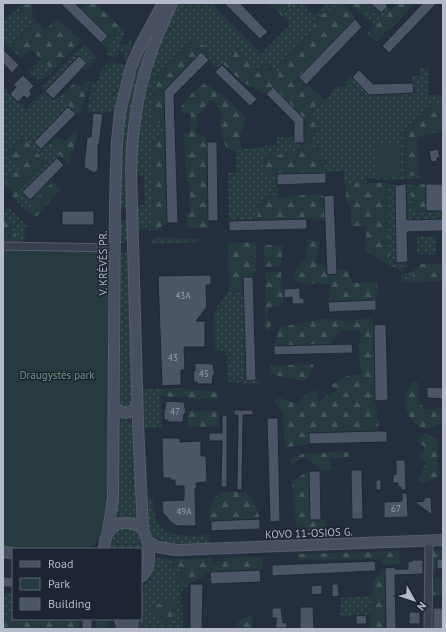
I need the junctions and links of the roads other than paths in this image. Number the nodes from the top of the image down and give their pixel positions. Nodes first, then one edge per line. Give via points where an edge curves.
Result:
1 (163, 3) edge
2 (172, 3) edge
3 (154, 33) junction
4 (115, 215) junction
5 (132, 215) junction
6 (3, 246) edge
7 (115, 248) junction
8 (133, 249) junction
9 (137, 405) junction
10 (114, 406) junction
11 (114, 422) junction
12 (138, 424) junction
13 (143, 529) junction
14 (108, 531) junction
15 (443, 540) edge
16 (429, 541) junction
17 (148, 542) junction
18 (104, 545) edge
19 (176, 550) junction
20 (148, 561) junction
21 (143, 576) edge
22 (428, 629) edge

1 - 3 main road, V. KRĖVĖS PR.
2 - 3 main road, V. KRĖVĖS PR.
3 - 4 main road, V. KRĖVĖS PR. via 139,48 131,67 120,112
3 - 5 main road, V. KRĖVĖS PR. via 135,116 131,156
4 - 5 main road
4 - 7 main road, V. KRĖVĖS PR.
5 - 8 main road, V. KRĖVĖS PR.
6 - 7 street
7 - 8 main road
7 - 10 main road, V. KRĖVĖS PR.
8 - 9 main road, V. KRĖVĖS PR.
9 - 10 main road via 134,410 127,413 122,413
9 - 12 main road, V. KRĖVĖS PR.
10 - 11 main road, V. KRĖVĖS PR.
11 - 12 main road via 118,418 126,417
11 - 14 main road, V. KRĖVĖS PR. via 113,499
12 - 13 main road, V. KRĖVĖS PR.
13 - 14 main road via 124,523
13 - 17 main road, V. KRĖVĖS PR.
14 - 18 main road, V. KRĖVĖS PR.
15 - 16 main road, KOVO 11-OSIOS G.
16 - 19 main road, KOVO 11-OSIOS G.
16 - 22 street
17 - 19 main road, KOVO 11-OSIOS G. via 158,547
17 - 20 main road
19 - 20 main road, KOVO 11-OSIOS G.
20 - 21 main road

